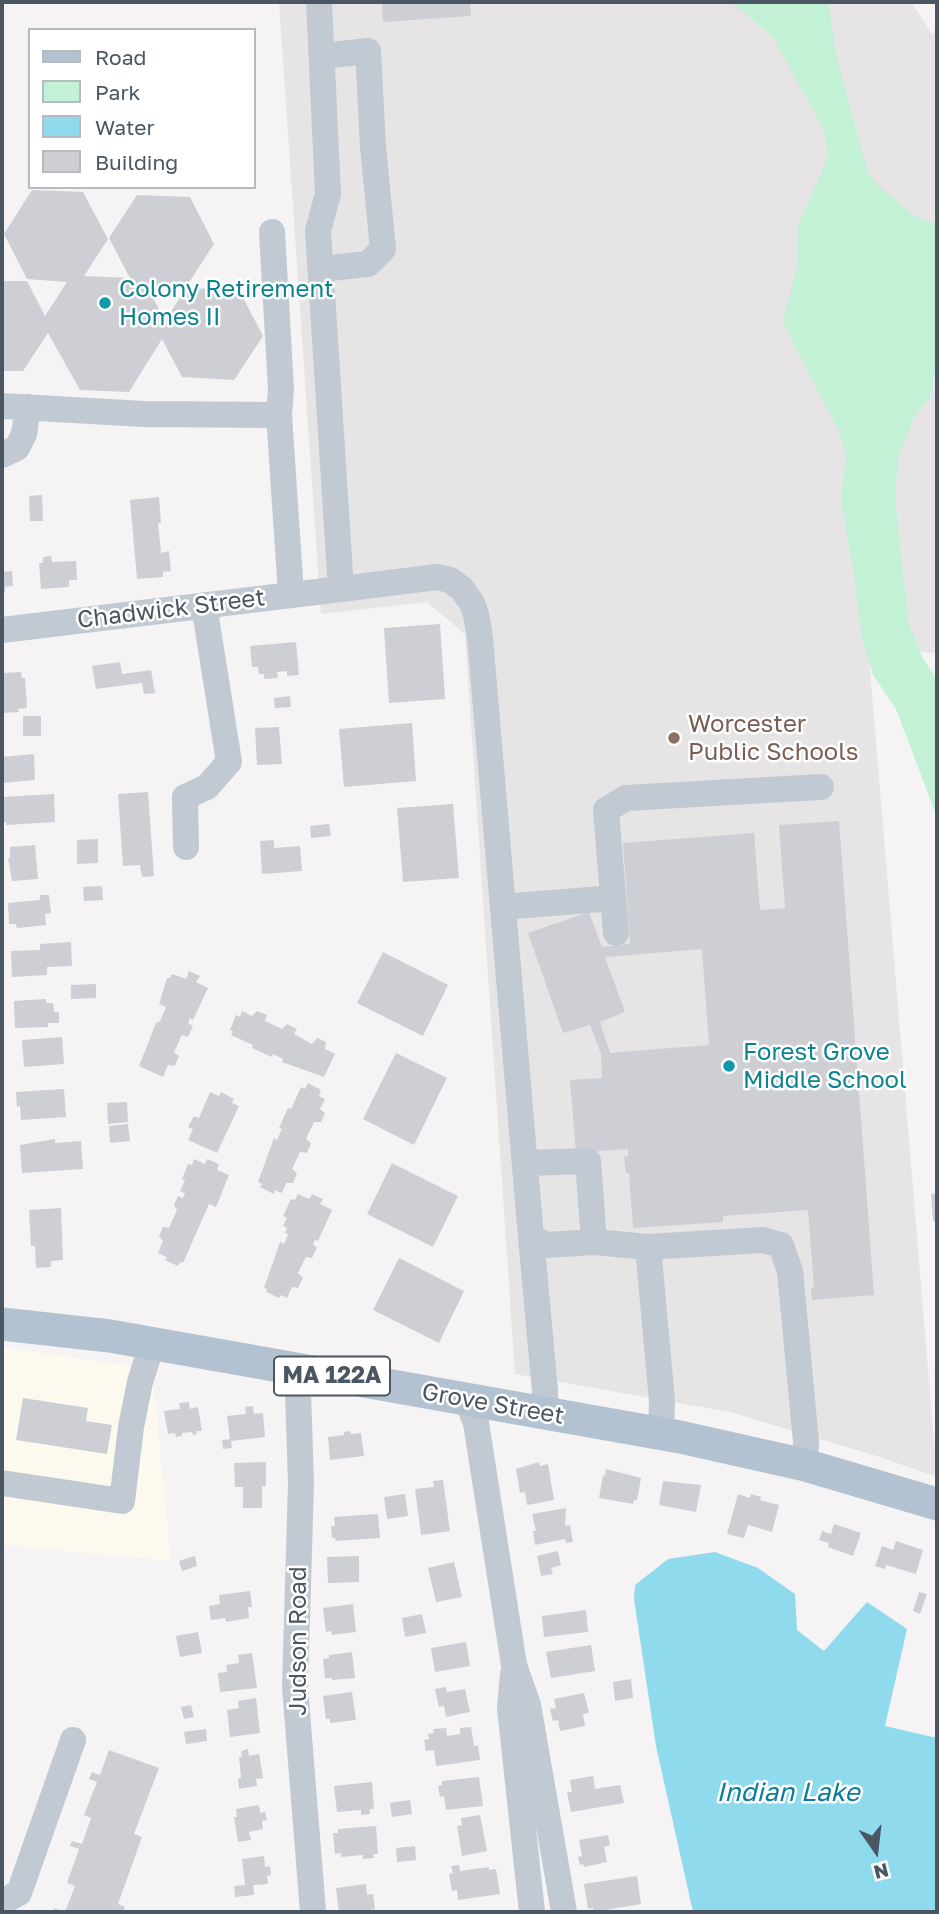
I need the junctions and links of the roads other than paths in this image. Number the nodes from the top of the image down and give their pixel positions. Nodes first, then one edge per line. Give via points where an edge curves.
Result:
1 (319, 2) edge
2 (323, 57) junction
3 (272, 232) dead end
4 (321, 269) junction
5 (2, 406) edge
6 (28, 407) junction
7 (279, 415) junction
8 (2, 455) edge
9 (330, 590) junction
10 (291, 594) junction
11 (204, 605) junction
12 (2, 630) edge
13 (821, 787) dead end
14 (186, 847) dead end
15 (613, 898) junction
16 (503, 907) junction
17 (616, 933) dead end
18 (525, 1163) junction
19 (531, 1237) junction
20 (594, 1242) junction
21 (648, 1247) junction
22 (2, 1324) edge
23 (152, 1344) junction
24 (306, 1371) junction
25 (467, 1400) junction
26 (545, 1414) junction
27 (661, 1433) junction
28 (805, 1465) junction
29 (2, 1483) edge
30 (937, 1504) edge
31 (514, 1665) junction
32 (73, 1740) dead end
33 (2, 1902) edge
34 (313, 1912) edge
35 (532, 1912) edge
36 (564, 1912) edge

1 - 2 street
2 - 4 street via 328,194 318,231
2 - 4 street via 368,51 383,249 368,264
3 - 7 street
4 - 9 street
5 - 6 street
6 - 7 street
6 - 8 street via 17,448
7 - 10 street
9 - 10 street, Chadwick Street
9 - 16 street, Chadwick Street via 437,577 456,583 472,603 480,638
10 - 11 street, Chadwick Street
11 - 12 street, Chadwick Street
11 - 14 street via 229,762 206,787 185,797
13 - 15 street via 626,798 607,810
15 - 16 street
15 - 17 street
16 - 18 street, Chadwick Street
18 - 19 street, Chadwick Street
18 - 20 street via 588,1161
19 - 20 street via 546,1245
19 - 26 street, Chadwick Street
20 - 21 street
21 - 27 street
21 - 28 street via 762,1240 781,1245 790,1271
22 - 23 main road, Grove Street / MA 122A
23 - 24 main road, Grove Street / MA 122A
23 - 29 street via 131,1427 122,1501
24 - 25 main road, Grove Street / MA 122A
24 - 34 street, Judson Road via 298,1392 295,1687
25 - 26 main road, Grove Street / MA 122A
25 - 31 street via 476,1423
26 - 27 main road, Grove Street / MA 122A
27 - 28 main road, Grove Street / MA 122A
28 - 30 main road, Grove Street / MA 122A
31 - 35 street via 510,1708
31 - 36 street via 528,1705
32 - 33 street via 19,1893

